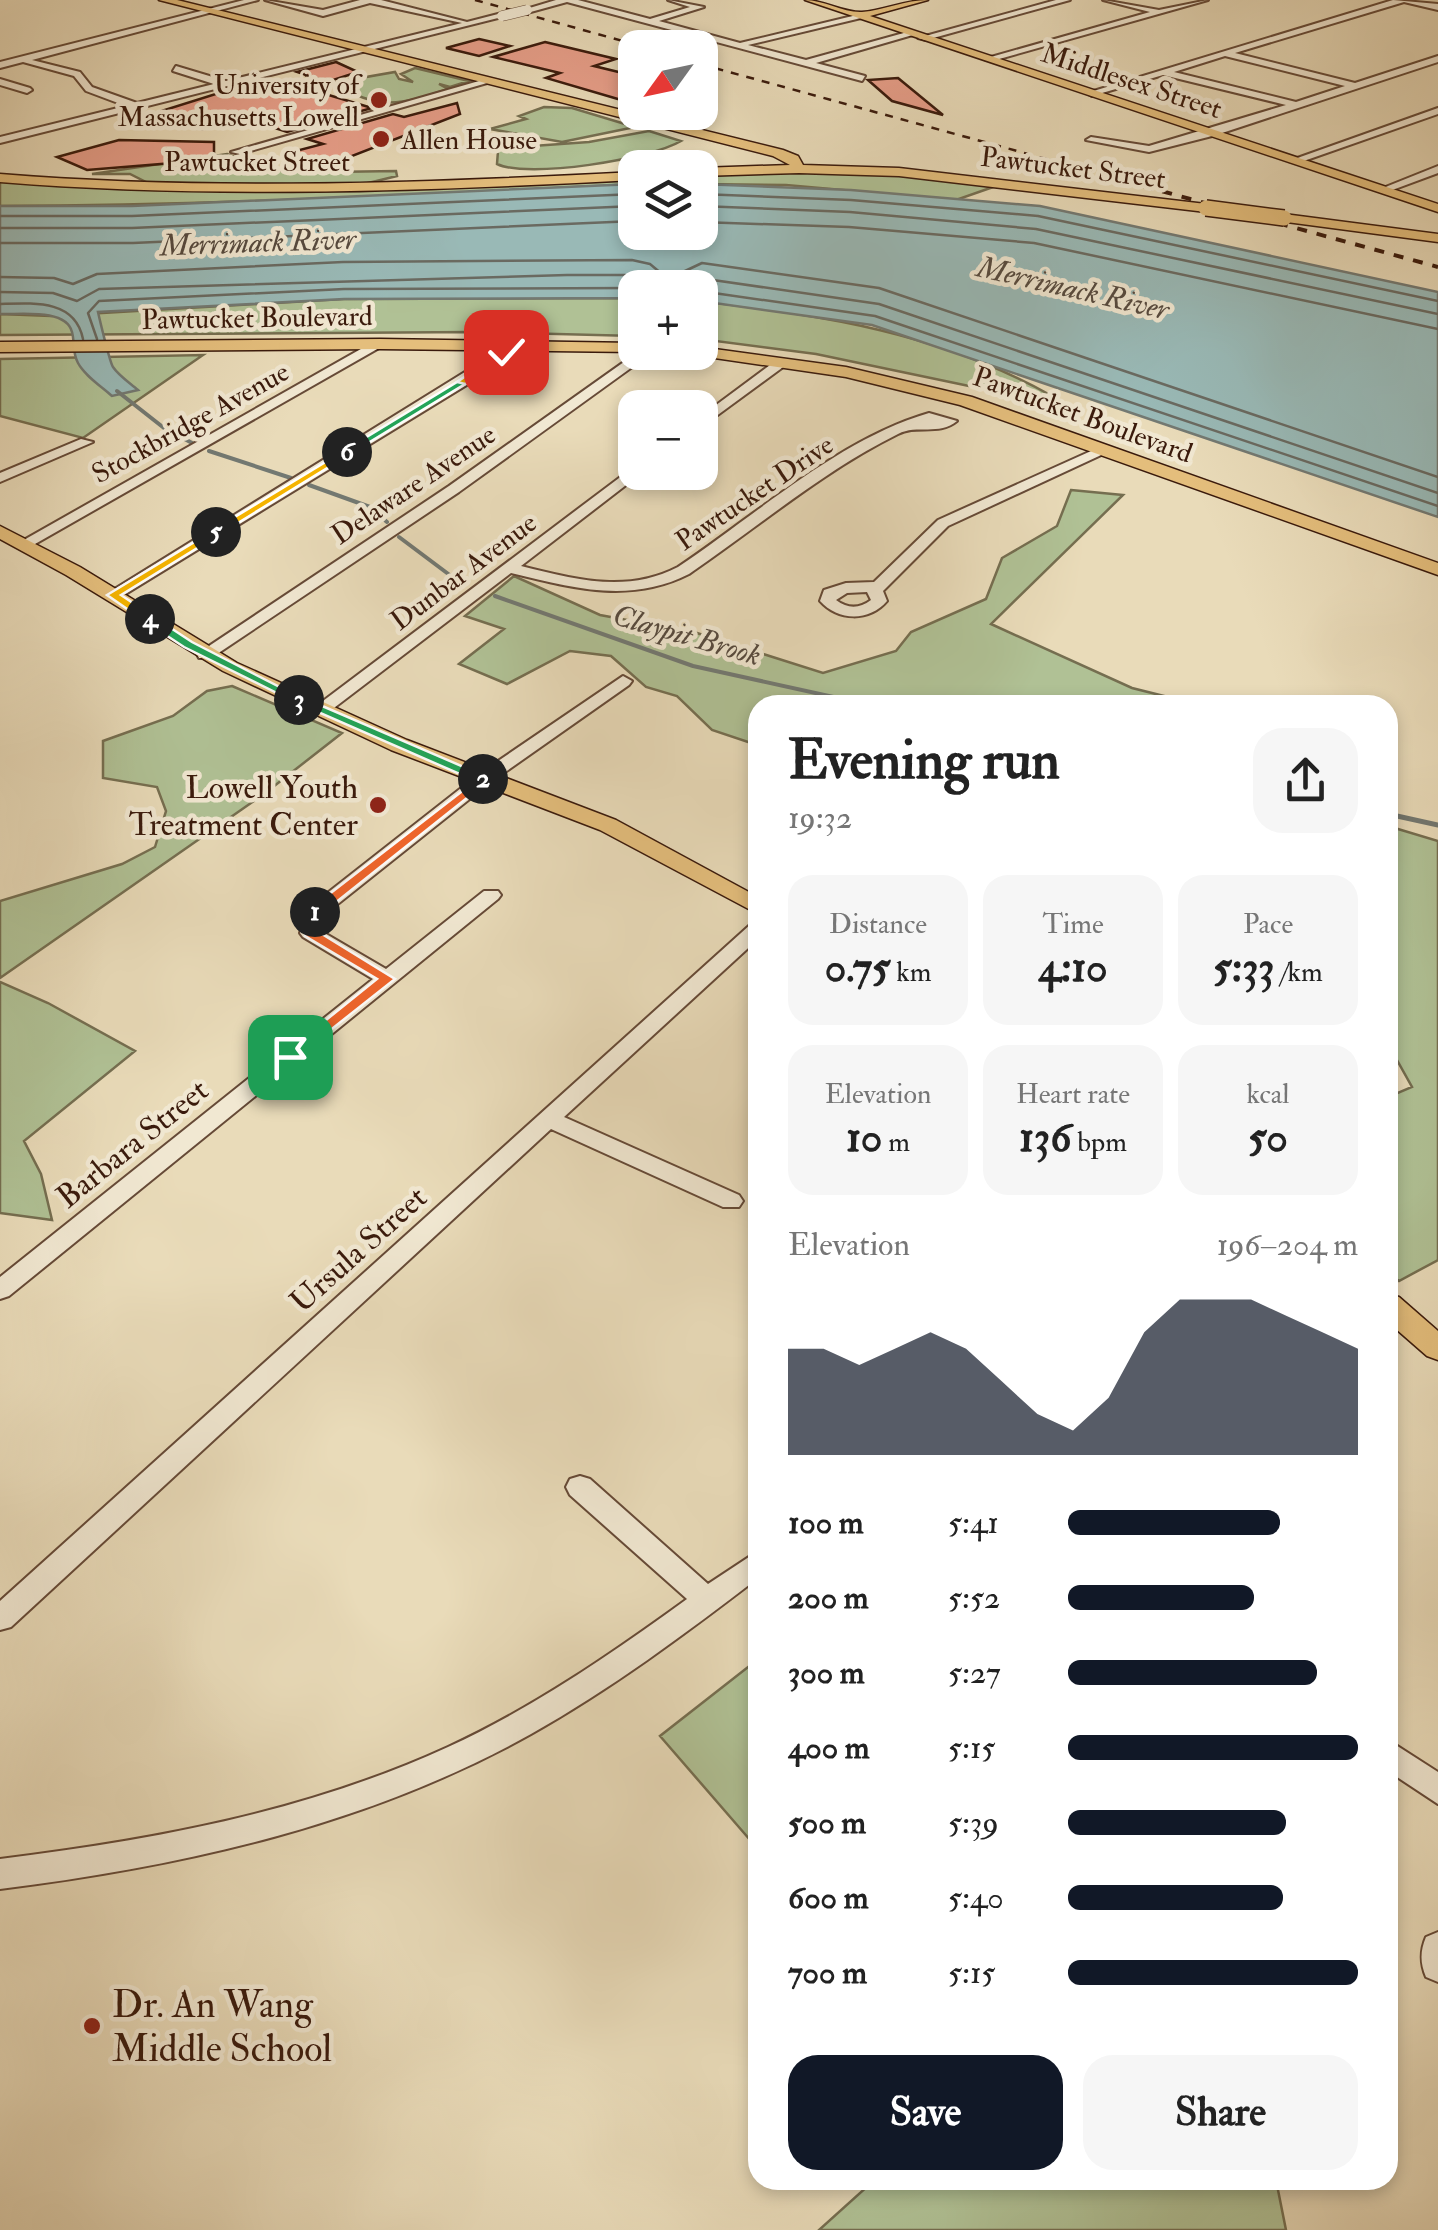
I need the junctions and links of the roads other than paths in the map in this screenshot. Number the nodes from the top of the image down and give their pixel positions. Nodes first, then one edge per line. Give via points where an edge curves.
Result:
1 (164, 0) edge
2 (254, 0) edge
3 (269, 0) edge
4 (369, 0) edge
5 (567, 0) edge
6 (672, 0) edge
7 (810, 0) edge
8 (923, 0) edge
9 (1066, 0) edge
10 (1108, 0) edge
11 (1204, 0) edge
12 (1404, 0) edge
13 (1438, 7) edge
14 (210, 11) junction
15 (1160, 12) junction
16 (858, 16) junction
17 (650, 21) junction
18 (472, 23) junction
19 (917, 36) junction
20 (743, 44) junction
21 (0, 49) edge
22 (363, 50) junction
23 (1224, 53) junction
24 (27, 58) junction
25 (1438, 59) edge
26 (989, 60) junction
27 (809, 62) junction
28 (0, 65) edge
29 (176, 69) dead end
30 (1162, 72) junction
31 (862, 78) dead end
32 (489, 81) junction
33 (0, 82) edge
34 (224, 84) junction
35 (1356, 86) junction
36 (28, 90) dead end
37 (1092, 93) junction
38 (1296, 105) junction
39 (136, 106) junction
40 (1438, 110) edge
41 (1212, 134) junction
42 (2, 139) edge
43 (1091, 140) dead end
44 (236, 152) dead end
45 (1294, 161) junction
46 (799, 168) junction
47 (1438, 169) edge
48 (718, 171) edge
49 (618, 177) edge
50 (0, 178) edge
51 (1382, 190) junction
52 (1438, 208) edge
53 (1438, 238) edge
54 (0, 337) edge
55 (618, 340) edge
56 (69, 342) junction
57 (110, 342) junction
58 (380, 344) junction
59 (515, 345) junction
60 (718, 345) edge
61 (0, 347) edge
62 (618, 348) edge
63 (718, 354) edge
64 (783, 362) junction
65 (622, 370) edge
66 (718, 411) edge
67 (906, 425) dead end
68 (86, 442) dead end
69 (1105, 450) junction
70 (0, 478) edge
71 (618, 486) edge
72 (0, 532) edge
73 (24, 544) junction
74 (1438, 555) edge
75 (509, 568) junction
76 (1438, 569) edge
77 (874, 589) dead end
78 (113, 595) junction
79 (206, 654) junction
80 (623, 681) dead end
81 (320, 710) junction
82 (485, 778) junction
83 (491, 895) dead end
84 (748, 902) edge
85 (748, 937) edge
86 (387, 979) junction
87 (548, 1119) junction
88 (731, 1201) dead end
89 (0, 1290) edge
90 (1398, 1313) edge
91 (1438, 1348) edge
92 (580, 1487) dead end
93 (748, 1569) edge
94 (707, 1600) junction
95 (2, 1618) edge
96 (1398, 1761) edge
97 (1438, 1790) edge
98 (0, 1873) edge
99 (1438, 1948) edge
100 (1438, 1966) edge

1 - 14 main road
2 - 14 street
3 - 4 street via 323,13
4 - 18 street
5 - 17 street
5 - 18 street, bridge
6 - 17 street via 700,7
7 - 16 main road, Middlesex Street
8 - 16 main road
9 - 19 street
10 - 15 street
11 - 15 street
12 - 13 street
12 - 23 street
14 - 22 main road
14 - 24 street
15 - 26 street
16 - 19 main road, Middlesex Street
16 - 20 street
17 - 20 street
18 - 22 street
19 - 26 main road, Middlesex Street
19 - 27 street
20 - 27 street
21 - 24 street
22 - 32 main road
22 - 34 street
23 - 30 street
23 - 35 street
24 - 28 street
24 - 39 street via 77,74 89,90
25 - 35 street
26 - 37 main road, Middlesex Street
27 - 31 street
29 - 34 street
30 - 37 street
30 - 38 street
32 - 44 street
32 - 46 main road via 778,153
33 - 36 street
34 - 39 street
35 - 38 street
37 - 41 main road, Middlesex Street
38 - 41 street
39 - 42 street
40 - 45 street
41 - 43 street via 1141,150
41 - 45 main road, Middlesex Street
45 - 51 main road, Middlesex Street
46 - 48 main road, Pawtucket Street
46 - 53 main road, Pawtucket Street, bridge via 922,174
47 - 51 street
49 - 50 main road, Pawtucket Street via 277,187
51 - 52 main road, Middlesex Street
54 - 56 main road, Pawtucket Boulevard
55 - 57 main road, Pawtucket Boulevard via 451,335
56 - 57 main road, Pawtucket Boulevard
56 - 61 main road, Pawtucket Boulevard
57 - 58 main road, Pawtucket Boulevard
58 - 59 main road, Pawtucket Boulevard
58 - 73 street, Stockbridge Avenue
59 - 62 main road, Pawtucket Boulevard
59 - 78 street
60 - 74 main road, Pawtucket Boulevard via 833,360 971,390
63 - 64 main road, Pawtucket Boulevard
64 - 66 street
64 - 69 main road, Pawtucket Boulevard via 933,392
65 - 79 street, Delaware Avenue
67 - 75 street, Pawtucket Drive via 817,476 666,580 615,588
68 - 70 street
69 - 76 main road, Pawtucket Boulevard
69 - 77 street via 943,524
71 - 75 street, Dunbar Avenue
72 - 73 main road
73 - 78 main road
75 - 81 street, Dunbar Avenue
78 - 79 main road
79 - 81 main road
80 - 82 street
81 - 82 main road
82 - 84 main road via 608,825
82 - 86 street via 314,913 310,933
83 - 86 street, Barbara Street
85 - 87 street, Ursula Street
86 - 89 street, Barbara Street
87 - 88 street
87 - 95 street, Ursula Street
90 - 91 main road
92 - 94 street
93 - 94 street
94 - 98 street via 526,1722 429,1770 214,1840
96 - 97 street
99 - 100 street

